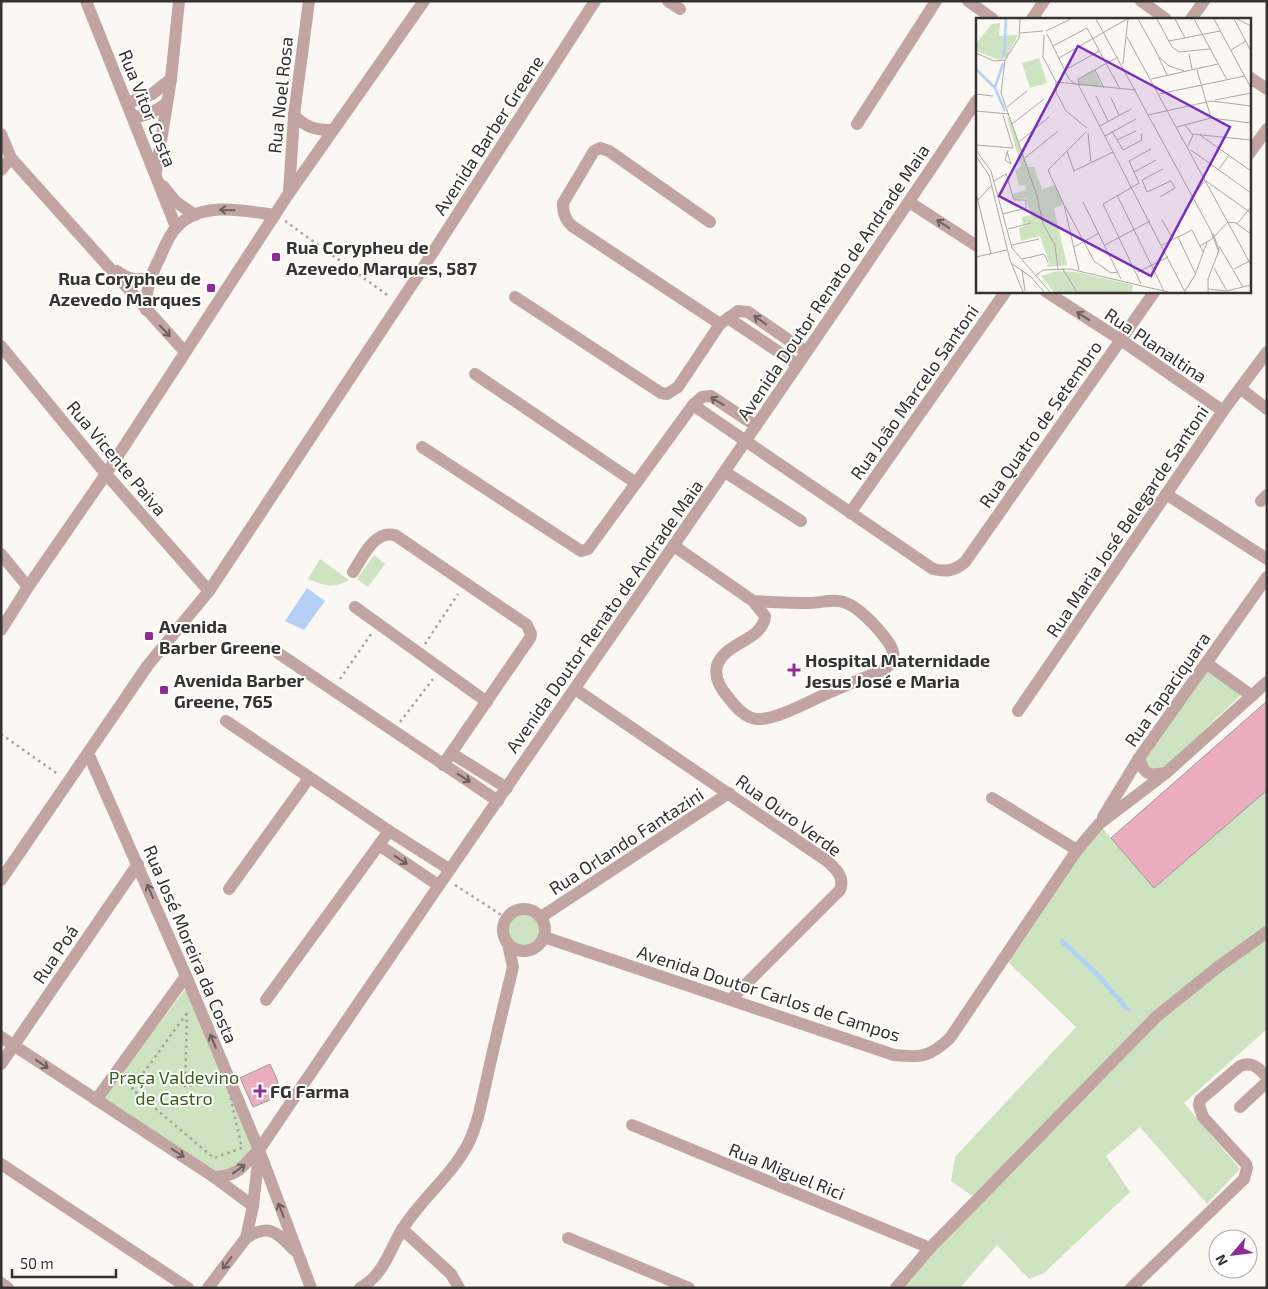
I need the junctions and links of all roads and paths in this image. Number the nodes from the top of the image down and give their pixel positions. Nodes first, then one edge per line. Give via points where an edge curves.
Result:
1 (86, 1) edge
2 (179, 1) edge
3 (309, 1) edge
4 (424, 1) edge
5 (595, 1) edge
6 (668, 1) edge
7 (936, 1) edge
8 (968, 1) edge
9 (1044, 1) edge
10 (1141, 1) edge
11 (1204, 1) edge
12 (680, 9) dead end
13 (992, 18) edge
14 (1033, 18) edge
15 (1165, 18) edge
16 (1192, 18) edge
17 (1250, 78) edge
18 (171, 79) junction
19 (1267, 89) edge
20 (976, 102) edge
21 (128, 103) junction
22 (167, 103) junction
23 (294, 115) junction
24 (133, 117) junction
25 (857, 124) dead end
26 (1267, 129) edge
27 (333, 130) junction
28 (1, 134) edge
29 (1250, 153) edge
30 (11, 158) junction
31 (1, 170) edge
32 (157, 177) junction
33 (289, 193) junction
34 (909, 202) junction
35 (195, 215) junction
36 (275, 215) junction
37 (710, 222) dead end
38 (176, 228) junction
39 (976, 245) edge
40 (103, 260) junction
41 (149, 278) junction
42 (1005, 292) edge
43 (1047, 292) edge
44 (1154, 292) edge
45 (515, 297) dead end
46 (399, 304) junction
47 (146, 310) junction
48 (724, 321) junction
49 (1121, 340) junction
50 (1, 346) edge
51 (185, 352) junction
52 (806, 352) junction
53 (1267, 352) edge
54 (797, 364) junction
55 (475, 374) dead end
56 (1240, 388) junction
57 (693, 405) junction
58 (1267, 409) edge
59 (1223, 411) junction
60 (756, 426) junction
61 (746, 441) junction
62 (422, 447) dead end
63 (724, 472) junction
64 (106, 474) junction
65 (636, 483) junction
66 (1166, 494) junction
67 (850, 513) junction
68 (801, 522) dead end
69 (674, 546) junction
70 (1, 554) edge
71 (1267, 559) edge
72 (353, 572) dead end
73 (1267, 577) edge
74 (465, 584) junction
75 (28, 587) junction
76 (209, 591) junction
77 (753, 601) junction
78 (355, 607) dead end
79 (377, 624) junction
80 (1, 630) edge
81 (278, 653) dead end
82 (418, 653) junction
83 (1206, 663) junction
84 (441, 669) junction
85 (1267, 682) edge
86 (576, 689) junction
87 (332, 690) junction
88 (1252, 696) junction
89 (487, 702) junction
90 (1018, 711) dead end
91 (226, 721) dead end
92 (393, 731) junction
93 (1, 734) edge
94 (88, 753) junction
95 (451, 753) junction
96 (1140, 758) junction
97 (443, 765) junction
98 (1166, 773) junction
99 (309, 778) junction
100 (69, 782) junction
101 (508, 788) junction
102 (729, 793) junction
103 (992, 798) dead end
104 (498, 801) junction
105 (1099, 824) junction
106 (389, 831) junction
107 (379, 845) junction
108 (1077, 850) junction
109 (138, 864) junction
110 (443, 877) junction
111 (1, 880) edge
112 (228, 889) dead end
113 (541, 917) junction
114 (506, 918) junction
115 (1267, 932) edge
116 (544, 937) junction
117 (508, 944) junction
118 (534, 949) junction
119 (513, 967) junction
120 (186, 976) junction
121 (731, 999) junction
122 (266, 1000) dead end
123 (1, 1037) edge
124 (13, 1045) junction
125 (1, 1064) edge
126 (1267, 1078) edge
127 (1267, 1082) edge
128 (227, 1083) joint
129 (96, 1100) junction
130 (1240, 1106) dead end
131 (632, 1126) dead end
132 (259, 1150) junction
133 (1, 1164) edge
134 (214, 1177) junction
135 (253, 1206) junction
136 (402, 1230) junction
137 (246, 1238) junction
138 (568, 1238) dead end
139 (930, 1248) junction
140 (299, 1256) junction
141 (1, 1283) edge
142 (8, 1288) edge
143 (188, 1288) edge
144 (208, 1288) edge
145 (311, 1288) edge
146 (360, 1288) edge
147 (459, 1288) edge
148 (689, 1288) edge
149 (896, 1288) edge
150 (1131, 1288) edge

1 - 21 street, Rua Vitor Costa
2 - 18 street
3 - 23 street, Rua Noel Rosa
4 - 27 street
5 - 46 street, Avenida Barber Greene
6 - 12 street
7 - 25 street
8 - 13 street
9 - 14 street
10 - 15 street
11 - 16 street
17 - 19 street
18 - 21 street via 152,94
18 - 22 street
20 - 34 street, Avenida Doutor Renato de Andrade Maia
21 - 24 street, Rua Vitor Costa
22 - 24 street via 152,113
22 - 32 street
23 - 27 street via 311,128
23 - 33 street, Rua Noel Rosa
24 - 32 street, Rua Vitor Costa
26 - 29 street
27 - 33 street
28 - 30 street
30 - 31 street
30 - 40 street
32 - 35 street via 176,202
32 - 38 street, Rua Vitor Costa
33 - 36 street
39 -> 34 street
34 - 52 street, Avenida Doutor Renato de Andrade Maia
36 -> 35 street via 226,209
35 - 38 street
36 - 46 path
36 - 51 street
37 - 48 street via 609,151 600,148 594,151 563,203 566,220 572,226
38 - 41 street
40 - 41 street via 129,279
40 - 47 street
41 - 47 street
42 - 67 street, Rua João Marcelo Santoni
49 -> 43 street, Rua Planaltina
44 - 49 street, Rua Quatro de Setembro
45 - 48 street via 667,394 678,387
46 - 76 street, Avenida Barber Greene
47 -> 51 street
52 -> 48 street via 748,312 738,311
48 - 54 street
49 - 59 street, Rua Planaltina
49 - 67 street, Rua Quatro de Setembro via 958,568 950,571 933,568
50 - 64 street, Rua Vicente Paiva
51 - 64 street
52 - 54 street, Avenida Doutor Renato de Andrade Maia
53 - 56 street, Rua Maria José Belegarde Santoni
54 - 60 street, Avenida Doutor Renato de Andrade Maia
55 - 65 street
56 - 58 street
56 - 59 street, Rua Maria José Belegarde Santoni
60 -> 57 street via 711,396 702,397
57 - 61 street
57 - 65 street
59 - 66 street, Rua Maria José Belegarde Santoni
60 - 61 street, Avenida Doutor Renato de Andrade Maia
61 - 63 street, Avenida Doutor Renato de Andrade Maia
61 - 67 street
62 - 65 street via 581,551 588,549
63 - 68 street
63 - 69 street, Avenida Doutor Renato de Andrade Maia
64 - 75 street
64 - 76 street, Rua Vicente Paiva
66 - 71 street
66 - 90 street, Rua Maria José Belegarde Santoni
69 - 77 street
69 - 86 street, Avenida Doutor Renato de Andrade Maia
70 - 75 street
72 - 74 street via 378,537 389,533
73 - 83 street, Rua Tapaciquara
74 - 82 path
74 - 89 street via 527,624 531,634
75 - 80 street
76 - 94 street, Avenida Barber Greene via 148,665
77 - 77 street via 765,616 764,623 722,656 716,677 720,688 744,714 757,720 783,713 885,669 894,659 888,643 860,611 846,602
78 - 79 street
79 - 82 street
79 - 87 path
81 - 87 street
82 - 84 street
83 - 88 street
83 - 96 street, Rua Tapaciquara
84 - 89 street
84 - 92 path
85 - 88 street, Avenida Doutor Carlos de Campos
86 - 101 street, Avenida Doutor Renato de Andrade Maia
86 - 102 street, Rua Ouro Verde
87 - 92 street
88 - 98 street, Avenida Doutor Carlos de Campos
89 - 95 street
91 - 99 street
92 - 97 street
93 - 100 path
94 - 100 street, Avenida Barber Greene
94 - 109 street, Rua José Moreira da Costa
95 - 97 street
95 - 101 street
96 - 98 street via 1147,773
96 - 105 street, Rua Tapaciquara
97 -> 104 street
98 - 105 street, Avenida Doutor Carlos de Campos
99 - 106 street
99 - 112 street
100 - 111 street, Avenida Barber Greene
101 - 104 street, Avenida Doutor Renato de Andrade Maia
102 - 113 street, Rua Orlando Fantazini
102 - 121 street, Rua Ouro Verde via 827,861 841,876 842,884 840,890
103 - 108 street
104 - 110 street, Avenida Doutor Renato de Andrade Maia
105 - 108 street, Avenida Doutor Carlos de Campos
106 - 107 street
106 - 110 street
107 -> 110 street
107 - 122 street
108 - 121 street, Avenida Doutor Carlos de Campos via 950,1038 927,1055 894,1055
120 -> 109 street, Rua José Moreira da Costa
109 - 124 street, Rua Poá
110 - 114 path
110 - 132 street, Avenida Doutor Renato de Andrade Maia
113 - 114 street via 536,912 523,909
113 - 116 street via 546,930
114 - 117 street via 503,931
115 - 139 street via 1156,1016
116 - 118 street
116 - 121 street, Avenida Doutor Carlos de Campos
117 - 118 street via 520,951
117 - 119 street
118 - 119 street
119 - 136 street via 478,1116 469,1141
120 - 129 street
132 -> 120 street, Rua José Moreira da Costa
123 - 124 street
124 - 125 street, Rua Poá
124 -> 129 street
126 - 150 street via 1256,1065 1246,1064 1200,1100 1203,1117 1246,1164 1244,1179
127 - 130 street
128 - 128 path via 185,1086 187,1013 132,1089 214,1158 242,1148
129 -> 134 street
131 - 139 street, Rua Miguel Rici
134 -> 132 street, Avenida Doutor Renato de Andrade Maia via 234,1174
132 - 135 street
140 -> 132 street, Rua José Moreira da Costa
133 - 143 street
134 - 135 street
135 - 137 street
136 - 146 street via 377,1276
136 - 147 street via 451,1274
137 - 140 street via 256,1232 272,1231 280,1235
137 -> 144 street
138 - 148 street
139 - 149 street
140 - 145 street, Rua José Moreira da Costa
141 - 142 street

